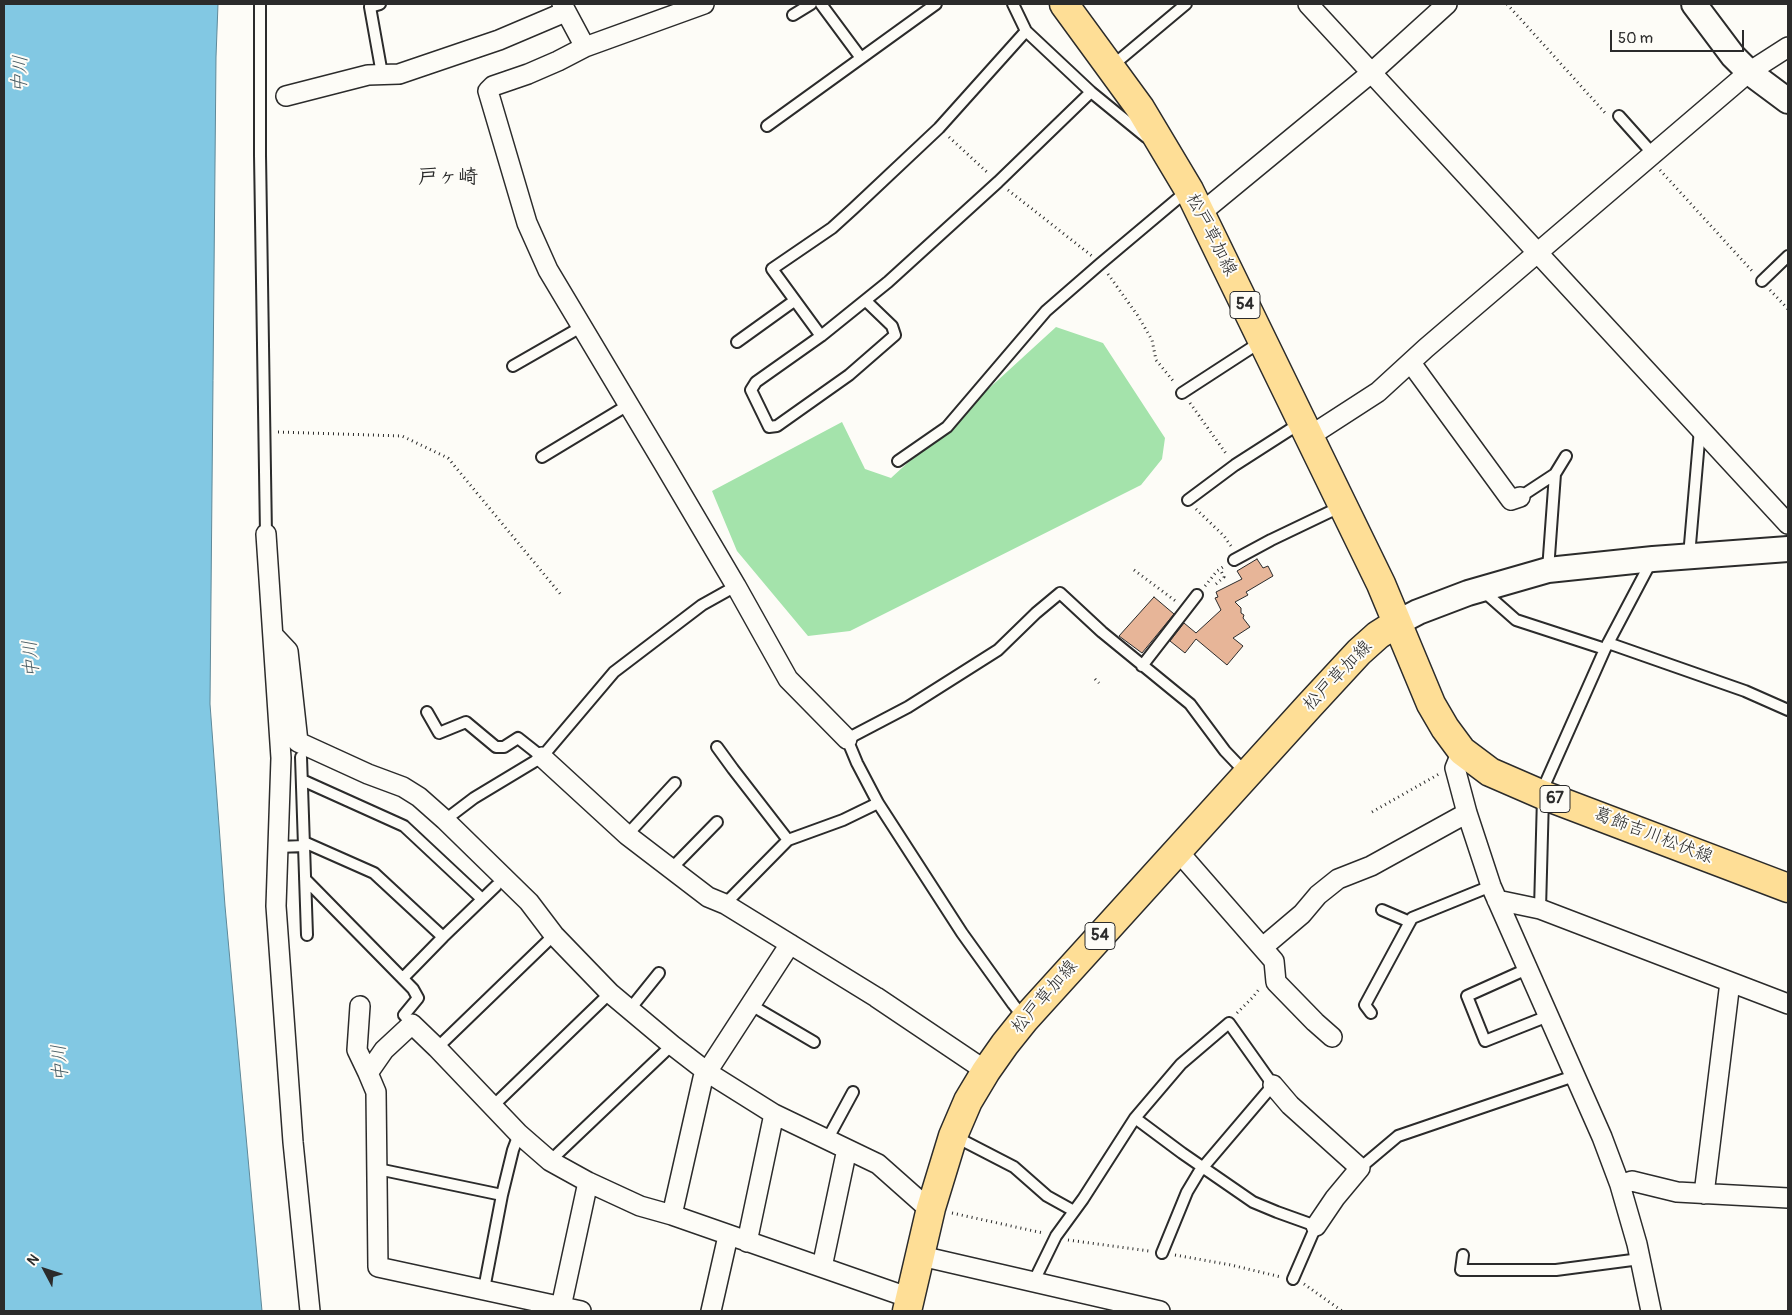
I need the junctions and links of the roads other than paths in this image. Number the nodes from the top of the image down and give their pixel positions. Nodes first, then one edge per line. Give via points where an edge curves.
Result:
1 (260, 4) edge
2 (380, 4) edge
3 (704, 4) edge
4 (811, 4) edge
5 (821, 4) edge
6 (936, 4) edge
7 (1013, 4) edge
8 (1064, 4) edge
9 (1186, 4) edge
10 (1447, 4) edge
11 (1694, 4) edge
12 (1314, 6) edge
13 (565, 7) edge
14 (793, 15) dead end
15 (1026, 31) junction
16 (585, 47) junction
17 (1788, 47) edge
18 (861, 58) junction
19 (1111, 67) junction
20 (1749, 72) junction
21 (382, 74) junction
22 (1371, 74) junction
23 (1090, 92) junction
24 (286, 96) dead end
25 (1788, 101) edge
26 (1619, 116) dead end
27 (767, 126) dead end
28 (1164, 148) junction
29 (1653, 154) junction
30 (1195, 202) junction
31 (1538, 253) junction
32 (1788, 256) edge
33 (1762, 281) dead end
34 (794, 301) junction
35 (866, 301) junction
36 (581, 327) junction
37 (821, 336) junction
38 (1263, 340) junction
39 (737, 342) dead end
40 (1411, 363) junction
41 (513, 366) dead end
42 (1182, 393) road end
43 (628, 405) junction
44 (1700, 428) junction
45 (1306, 429) junction
46 (1566, 456) dead end
47 (542, 457) dead end
48 (898, 461) dead end
49 (1556, 474) junction
50 (1520, 497) joint
51 (1188, 500) road end
52 (1343, 506) junction
53 (1788, 524) edge
54 (266, 534) joint
55 (1788, 550) edge
56 (1690, 557) junction
57 (1236, 558) road end
58 (1653, 559) junction
59 (1548, 570) junction
60 (736, 586) junction
61 (1480, 589) junction
62 (1197, 595) road end
63 (1397, 623) junction
64 (273, 635) junction
65 (1606, 646) junction
66 (1142, 666) junction
67 (1788, 710) edge
68 (427, 712) dead end
69 (847, 739) junction
70 (717, 747) dead end
71 (301, 757) dead end
72 (542, 757) junction
73 (1460, 757) junction
74 (1246, 774) junction
75 (302, 780) junction
76 (675, 783) dead end
77 (1542, 794) junction
78 (878, 802) junction
79 (1467, 813) junction
80 (445, 820) junction
81 (717, 822) dead end
82 (627, 835) junction
83 (788, 840) junction
84 (304, 844) junction
85 (278, 847) junction
86 (1177, 850) junction
87 (671, 869) junction
88 (305, 879) junction
89 (1787, 883) edge
90 (496, 886) dead end
91 (1494, 893) junction
92 (482, 899) junction
93 (726, 904) junction
94 (1540, 909) junction
95 (1382, 910) dead end
96 (1410, 922) junction
97 (307, 935) dead end
98 (554, 935) junction
99 (443, 937) junction
100 (790, 944) junction
101 (1263, 947) junction
102 (1528, 969) junction
103 (659, 973) dead end
104 (403, 978) junction
105 (1730, 982) junction
106 (610, 993) junction
107 (1788, 1004) edge
108 (752, 1005) junction
109 (360, 1006) dead end
110 (630, 1009) junction
111 (1371, 1013) dead end
112 (1548, 1016) junction
113 (1025, 1019) junction
114 (412, 1024) junction
115 (1332, 1037) dead end
116 (814, 1042) dead end
117 (672, 1045) junction
118 (437, 1048) junction
119 (986, 1071) junction
120 (707, 1072) junction
121 (368, 1073) junction
122 (1574, 1076) junction
123 (1273, 1085) junction
124 (853, 1092) dead end
125 (493, 1106) junction
126 (774, 1114) junction
127 (1135, 1118) junction
128 (519, 1134) junction
129 (953, 1136) junction
130 (827, 1140) junction
131 (847, 1149) junction
132 (550, 1162) junction
133 (1203, 1167) junction
134 (1360, 1168) junction
135 (378, 1169) junction
136 (588, 1182) junction
137 (1620, 1185) junction
138 (1704, 1194) junction
139 (502, 1195) junction
140 (1788, 1198) edge
141 (931, 1210) junction
142 (1074, 1211) junction
143 (672, 1216) junction
144 (1316, 1226) junction
145 (728, 1236) junction
146 (747, 1242) junction
147 (1162, 1253) road end
148 (1463, 1255) dead end
149 (921, 1256) junction
150 (1640, 1259) junction
151 (822, 1267) junction
152 (1293, 1279) road end
153 (1033, 1283) junction
154 (484, 1289) junction
155 (908, 1305) edge
156 (1115, 1306) edge
157 (561, 1307) junction
158 (310, 1311) edge
159 (582, 1311) edge
160 (711, 1311) edge
161 (1160, 1311) edge
162 (1651, 1311) edge

1 - 54 lane
2 - 21 lane via 370,7
3 - 16 street
4 - 14 lane
5 - 18 lane
6 - 18 lane
7 - 15 lane
8 - 19 main road, 松戸草加線 / 54
9 - 19 lane
10 - 22 street
11 - 20 street
12 - 22 street
13 - 16 street
13 - 21 street via 499,40 399,74
15 - 23 lane
15 - 34 lane via 939,128 832,228 772,269
16 - 36 street via 536,71 492,86 488,91 527,223 545,264
17 - 20 street
18 - 27 lane
19 - 28 main road, 松戸草加線 / 54
20 - 25 street
20 - 29 street
21 - 24 street
22 - 30 street
22 - 31 street
23 - 28 lane
23 - 35 lane via 998,182
26 - 29 lane
28 - 30 main road, 松戸草加線 / 54
29 - 31 street
30 - 38 main road, 松戸草加線 / 54
30 - 48 lane via 1100,264 1046,312 947,427
31 - 40 street
31 - 44 street
32 - 33 lane
34 - 37 lane
34 - 39 lane
35 - 37 lane
35 - 37 lane via 892,326 895,335 849,375 776,426 769,427 752,390 756,382
36 - 41 lane
36 - 43 street
38 - 42 lane
38 - 45 main road, 松戸草加線 / 54
40 - 45 street via 1378,392
40 - 50 street via 1511,500
43 - 47 lane
43 - 60 street
44 - 53 street
44 - 56 lane
45 - 51 lane via 1235,465
45 - 52 main road, 松戸草加線 / 54
46 - 49 lane
49 - 50 lane
49 - 59 lane
52 - 57 lane
52 - 63 main road, 松戸草加線 / 54
54 - 64 street
55 - 56 street
56 - 58 street
58 - 59 street
58 - 65 lane
59 - 61 street
60 - 69 street via 788,679
60 - 72 lane via 702,605 614,672
61 - 63 street
61 - 65 lane via 1516,620
62 - 66 lane
63 - 73 main road, 葛飾吉川松伏線 / 67 via 1431,704
63 - 74 main road, 松戸草加線 / 54 via 1359,652
64 - 80 street via 288,651 298,742 403,787 420,797
64 - 85 street via 281,758
65 - 67 lane via 1745,691
65 - 77 lane
66 - 69 lane via 1060,593 998,650 908,707
66 - 74 lane via 1190,704
68 - 72 lane via 440,733 466,722 496,746 504,747 518,738
69 - 78 lane
70 - 83 lane
71 - 75 lane
72 - 80 lane via 474,798
72 - 82 street
73 - 77 main road, 葛飾吉川松伏線 / 67
73 - 79 street via 1455,768
74 - 86 main road, 松戸草加線 / 54
75 - 84 lane
75 - 92 lane via 404,826
76 - 82 lane
77 - 89 main road, 葛飾吉川松伏線 / 67
77 - 94 lane
78 - 83 lane via 843,820
78 - 113 lane via 962,933
79 - 91 street
79 - 101 street via 1371,866 1338,879
80 - 98 street via 529,902
81 - 87 lane
82 - 87 street
83 - 93 lane
84 - 85 lane
84 - 88 lane
84 - 99 lane via 374,873
85 - 158 street via 276,906 282,1003
86 - 101 street
86 - 113 main road, 松戸草加線 / 54
87 - 93 street via 708,897
88 - 97 lane
88 - 104 lane
90 - 92 lane
91 - 94 street
91 - 96 lane via 1412,918
91 - 102 street
92 - 99 lane
93 - 100 street
94 - 105 street
95 - 96 lane
96 - 111 lane via 1365,1004
98 - 106 street
98 - 118 lane
99 - 104 lane
100 - 108 street
100 - 119 street
101 - 115 street via 1274,961 1276,982
102 - 112 street
102 - 112 lane via 1467,996 1485,1041
103 - 110 lane
104 - 114 lane via 418,998 404,1015
105 - 107 street
105 - 138 street
106 - 110 street
106 - 125 lane
108 - 116 lane
108 - 120 street
109 - 121 street via 357,1050
110 - 117 street
112 - 122 street
113 - 119 main road, 松戸草加線 / 54
114 - 118 street
114 - 121 street via 384,1050
117 - 120 street
117 - 132 lane
118 - 125 street
119 - 129 main road, 松戸草加線 / 54 via 968,1100
120 - 126 street
120 - 143 street
121 - 135 street via 376,1092
122 - 134 lane via 1398,1136
122 - 137 street
123 - 127 lane via 1228,1023 1181,1064
123 - 133 lane
123 - 134 street via 1290,1105
124 - 130 lane
125 - 128 street
126 - 130 street
126 - 146 street
127 - 133 lane
127 - 142 lane
128 - 132 street
128 - 139 lane
129 - 141 main road, 松戸草加線 / 54
129 - 142 lane via 1014,1167 1047,1196
130 - 131 street
131 - 141 street via 878,1164
131 - 151 street
132 - 136 street
133 - 144 lane via 1253,1202
133 - 147 lane via 1187,1192
134 - 144 street
135 - 139 lane
135 - 154 street via 378,1267
136 - 143 street via 640,1206
136 - 157 street
137 - 138 street via 1632,1182
137 - 150 street
138 - 140 street
139 - 154 lane
141 - 149 main road, 松戸草加線 / 54
142 - 153 lane via 1056,1236
143 - 145 street
144 - 152 lane
145 - 146 street
145 - 160 street
146 - 151 street
148 - 150 lane via 1461,1270 1556,1270
149 - 153 street
149 - 155 main road, 松戸草加線 / 54
150 - 162 street
151 - 155 street
153 - 156 street
154 - 157 street
156 - 161 street
157 - 159 street

